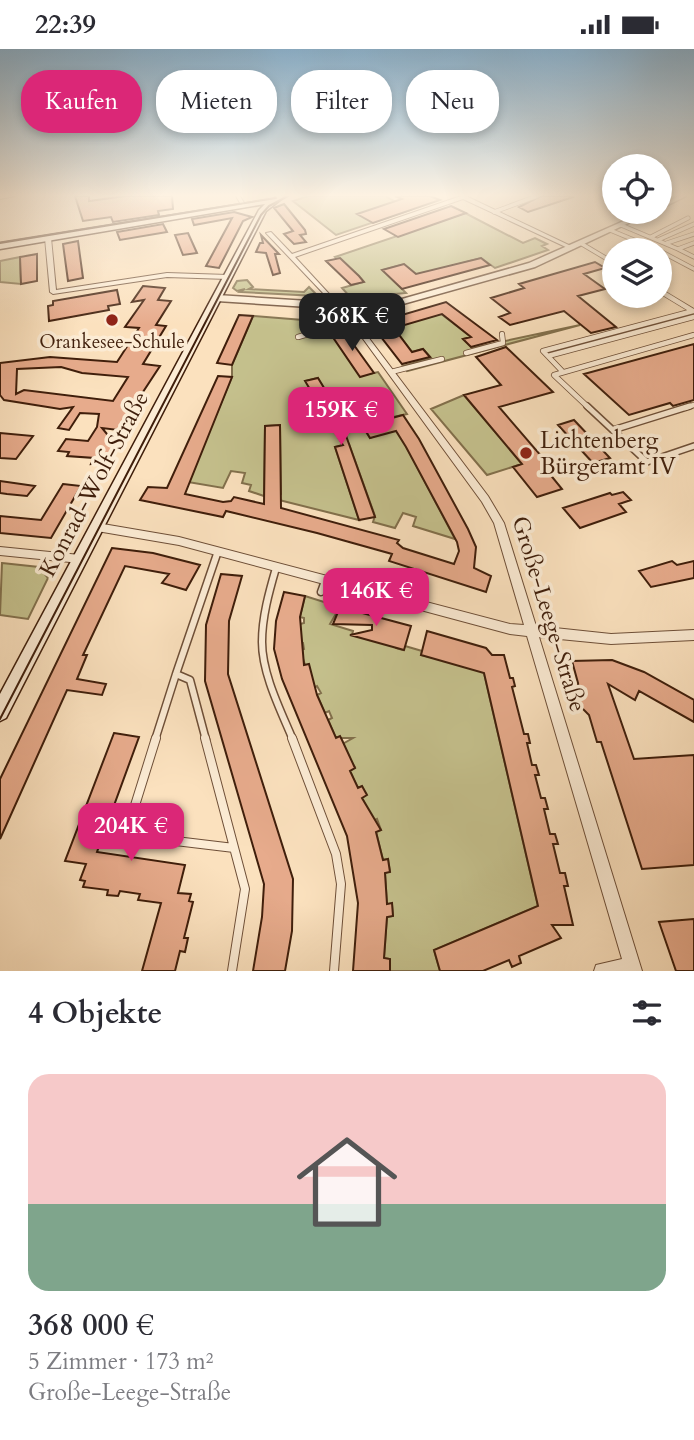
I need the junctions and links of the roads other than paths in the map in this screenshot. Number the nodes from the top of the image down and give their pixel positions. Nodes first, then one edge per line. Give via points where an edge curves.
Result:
1 (42, 239) edge
2 (48, 239) edge
3 (247, 239) edge
4 (275, 239) edge
5 (340, 239) edge
6 (553, 239) edge
7 (592, 239) edge
8 (694, 243) edge
9 (582, 244) junction
10 (0, 246) edge
11 (672, 246) edge
12 (572, 248) junction
13 (678, 249) junction
14 (693, 255) edge
15 (291, 256) junction
16 (602, 256) edge
17 (672, 258) edge
18 (694, 269) edge
19 (228, 277) junction
20 (217, 297) junction
21 (672, 298) edge
22 (326, 305) junction
23 (350, 307) junction
24 (693, 311) edge
25 (694, 317) edge
26 (353, 321) junction
27 (502, 334) dead end
28 (694, 335) edge
29 (298, 337) dead end
30 (466, 353) dead end
31 (548, 356) junction
32 (442, 359) dead end
33 (391, 372) junction
34 (563, 372) junction
35 (694, 405) edge
36 (612, 430) junction
37 (694, 446) edge
38 (97, 527) junction
39 (0, 551) edge
40 (218, 551) junction
41 (80, 559) junction
42 (276, 568) junction
43 (533, 632) junction
44 (694, 635) edge
45 (176, 674) junction
46 (0, 712) edge
47 (234, 848) junction
48 (633, 968) edge
49 (232, 971) edge
50 (334, 971) edge
51 (602, 971) edge

1 - 10 main road
2 - 19 street via 53,292 167,275
3 - 19 main road, Konrad-Wolf-Straße
4 - 15 street
5 - 15 street
6 - 12 street
7 - 9 street
8 - 13 lane
9 - 12 street
9 - 16 lane
11 - 13 lane
12 - 23 street via 532,265 425,296
13 - 14 lane
15 - 22 street via 328,296
17 - 18 lane
19 - 20 main road, Konrad-Wolf-Straße
20 - 22 street
20 - 38 main road, Konrad-Wolf-Straße
21 - 24 lane
22 - 23 street
23 - 26 street, Große-Leege-Straße
24 - 31 lane via 543,351
25 - 31 lane
26 - 29 lane
26 - 33 street, Große-Leege-Straße
27 - 30 lane via 503,342
28 - 34 lane
31 - 34 lane
32 - 33 lane
33 - 43 street, Große-Leege-Straße via 492,510
34 - 36 lane via 554,375
35 - 36 lane
36 - 37 lane via 648,462
38 - 40 street via 151,534
38 - 41 main road, Konrad-Wolf-Straße
39 - 41 street
40 - 42 street
40 - 45 lane
41 - 46 main road, Konrad-Wolf-Straße
42 - 43 street via 323,587
42 - 50 lane via 262,643 274,691 336,854 341,884
43 - 44 street via 611,639
43 - 48 street, Große-Leege-Straße
45 - 47 lane via 190,680
45 - 47 lane via 127,831 134,836
47 - 49 lane via 245,889
48 - 51 street

